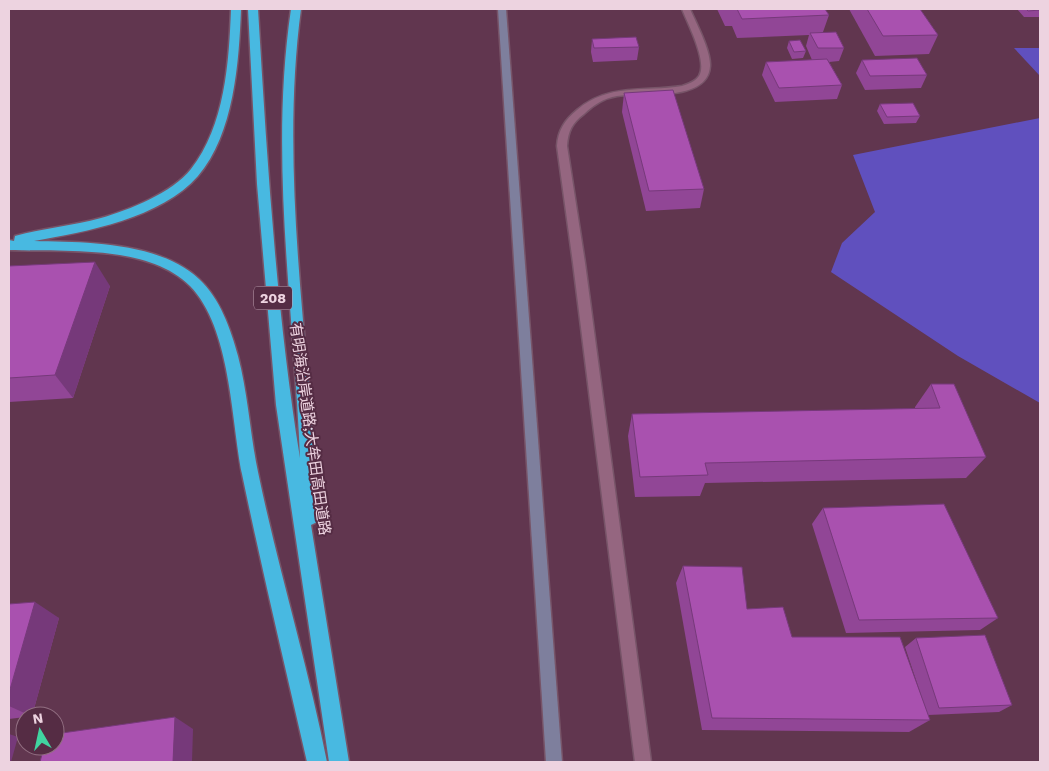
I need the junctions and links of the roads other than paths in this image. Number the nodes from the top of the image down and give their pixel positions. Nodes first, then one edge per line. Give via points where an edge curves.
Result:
1 (236, 9) edge
2 (253, 9) edge
3 (296, 9) edge
4 (502, 9) edge
5 (686, 9) edge
6 (9, 243) edge
7 (313, 586) junction
8 (317, 762) edge
9 (339, 762) edge
10 (554, 762) edge
11 (643, 762) edge

1 - 6 highway via 232,60 219,122 212,144 194,174 167,195 127,214
2 - 7 highway, 有明海沿岸道路;大牟田高田道路 / 208 via 263,184 284,405
3 - 7 highway via 291,45 289,210 307,433
4 - 10 street
5 - 11 street via 706,66 703,78 696,85 681,90 620,92 607,96 572,119 563,129 562,138
6 - 8 highway via 126,251 173,267 195,283 209,302 219,320 231,357 250,472
7 - 9 highway, 有明海沿岸道路;大牟田高田道路 / 208

